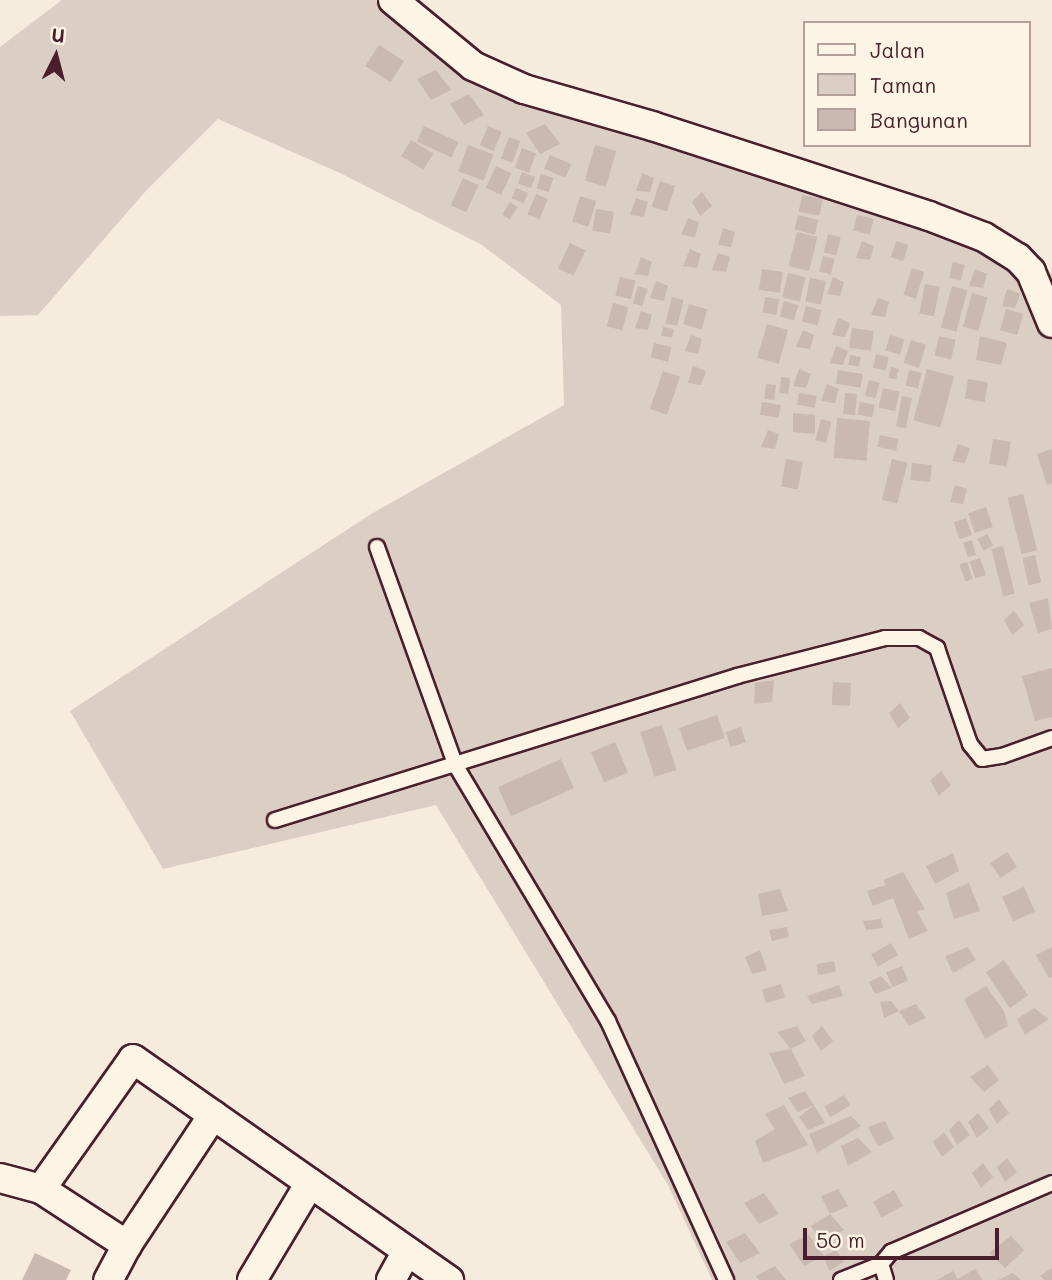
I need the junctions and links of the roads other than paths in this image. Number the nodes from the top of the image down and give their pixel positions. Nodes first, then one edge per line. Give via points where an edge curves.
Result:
1 (393, 0) edge
2 (1052, 323) edge
3 (377, 547) dead end
4 (1052, 738) edge
5 (456, 766) junction
6 (275, 820) dead end
7 (213, 1115) junction
8 (0, 1178) edge
9 (310, 1183) junction
10 (1052, 1183) edge
11 (41, 1189) junction
12 (127, 1245) junction
13 (407, 1251) junction
14 (881, 1264) junction
15 (107, 1280) edge
16 (252, 1280) edge
17 (391, 1280) edge
18 (449, 1280) edge
19 (726, 1280) edge
20 (841, 1280) edge
21 (886, 1280) edge

1 - 2 street via 473,66 524,89 665,130 984,237 1031,272
3 - 5 lane
4 - 5 lane via 982,760 971,744 937,648 919,638 885,638 737,676
5 - 6 lane
5 - 19 lane via 608,1021
7 - 9 street
7 - 11 street via 133,1059
7 - 12 street
8 - 11 street
9 - 13 street
9 - 16 street
10 - 14 lane via 891,1252
11 - 12 street
12 - 15 street
13 - 17 street
13 - 18 street
14 - 20 lane
14 - 21 lane

